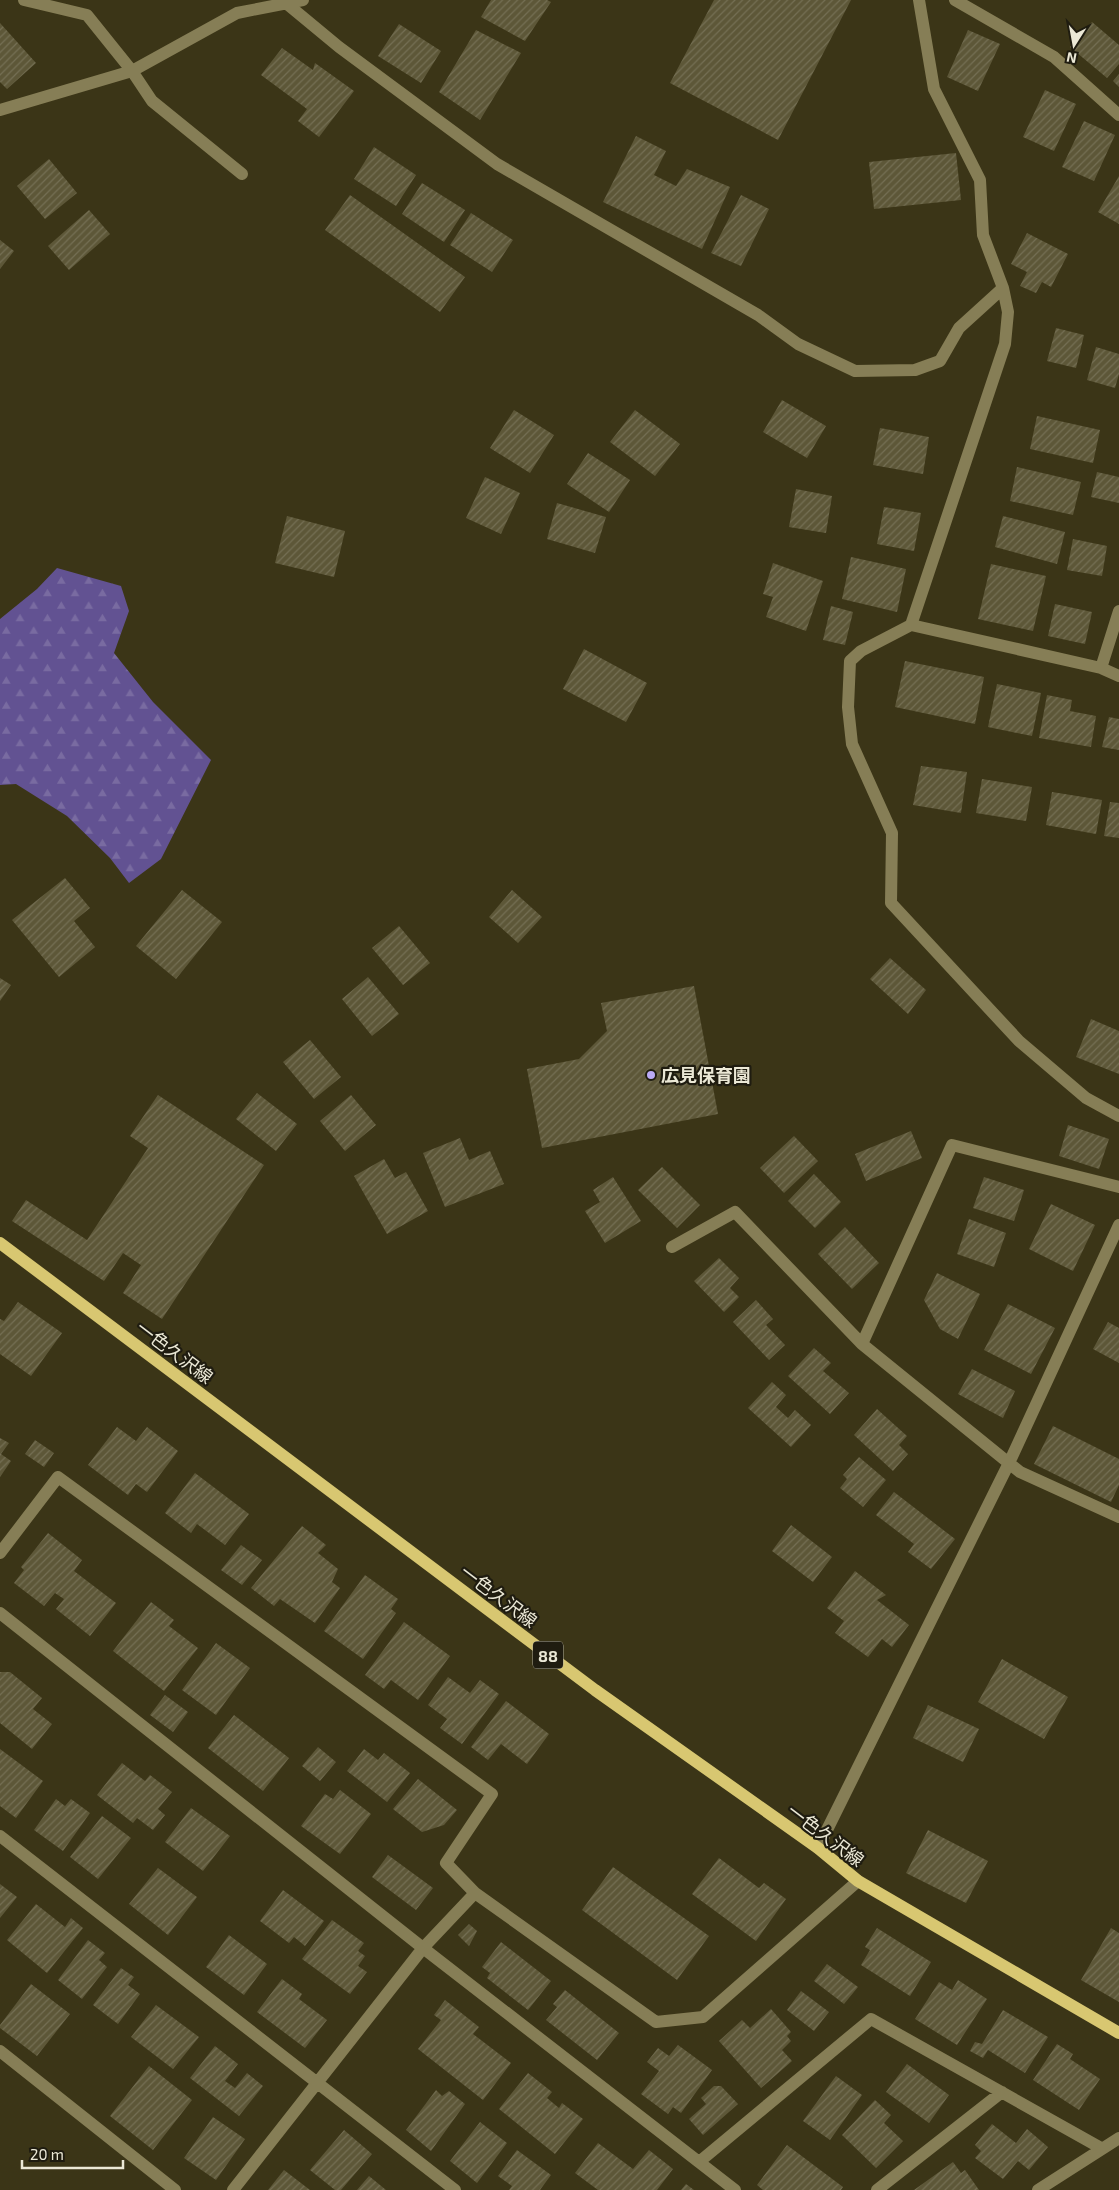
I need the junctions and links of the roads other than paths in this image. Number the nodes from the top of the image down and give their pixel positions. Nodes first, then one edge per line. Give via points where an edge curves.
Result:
1 (24, 0) edge
2 (303, 0) edge
3 (919, 0) edge
4 (955, 0) edge
5 (287, 4) junction
6 (132, 71) junction
7 (0, 110) edge
8 (1119, 114) edge
9 (242, 174) dead end
10 (1003, 288) junction
11 (1119, 611) edge
12 (911, 625) junction
13 (1101, 668) junction
14 (1119, 676) edge
15 (1119, 1116) edge
16 (1119, 1187) edge
17 (1119, 1224) edge
18 (0, 1243) edge
19 (672, 1248) dead end
20 (862, 1344) junction
21 (1009, 1463) junction
22 (1119, 1517) edge
23 (0, 1553) edge
24 (0, 1613) edge
25 (0, 1836) edge
26 (818, 1848) junction
27 (858, 1881) junction
28 (475, 1893) junction
29 (423, 1948) junction
30 (1119, 2032) edge
31 (0, 2051) edge
32 (316, 2082) junction
33 (1002, 2092) junction
34 (1119, 2138) edge
35 (1101, 2148) junction
36 (699, 2162) junction
37 (175, 2190) edge
38 (233, 2190) edge
39 (455, 2190) edge
40 (734, 2190) edge
41 (877, 2190) edge
42 (1038, 2190) edge

1 - 6 street via 87,15
2 - 5 street
3 - 10 street via 934,89 980,180 983,236
4 - 8 street via 1054,57
5 - 6 street via 237,13
5 - 10 street via 339,47 497,164 758,315 798,344 855,371 916,370 940,361 959,328
6 - 7 street
6 - 9 street via 152,101
10 - 12 street via 1008,312 1005,344
11 - 13 street
12 - 13 street
12 - 15 street via 861,651 850,662 848,707 852,744 892,833 891,904 1019,1041 1086,1098
13 - 14 street
16 - 20 street via 952,1145
17 - 21 street
18 - 26 main road, 一色久沢線 / 88 via 595,1690
19 - 20 street via 735,1212
20 - 21 street
21 - 22 street via 1020,1472
21 - 26 street
23 - 28 street via 58,1477 492,1794 446,1863
24 - 29 street
25 - 32 street
26 - 27 main road, 一色久沢線 / 88
27 - 28 street via 703,2017 656,2022
27 - 30 main road, 一色久沢線 / 88
28 - 29 street
29 - 32 street
29 - 36 street
31 - 37 street
32 - 38 street
32 - 39 street
33 - 35 street
33 - 36 street via 871,2019
33 - 41 street
34 - 35 street
35 - 42 street
36 - 40 street

